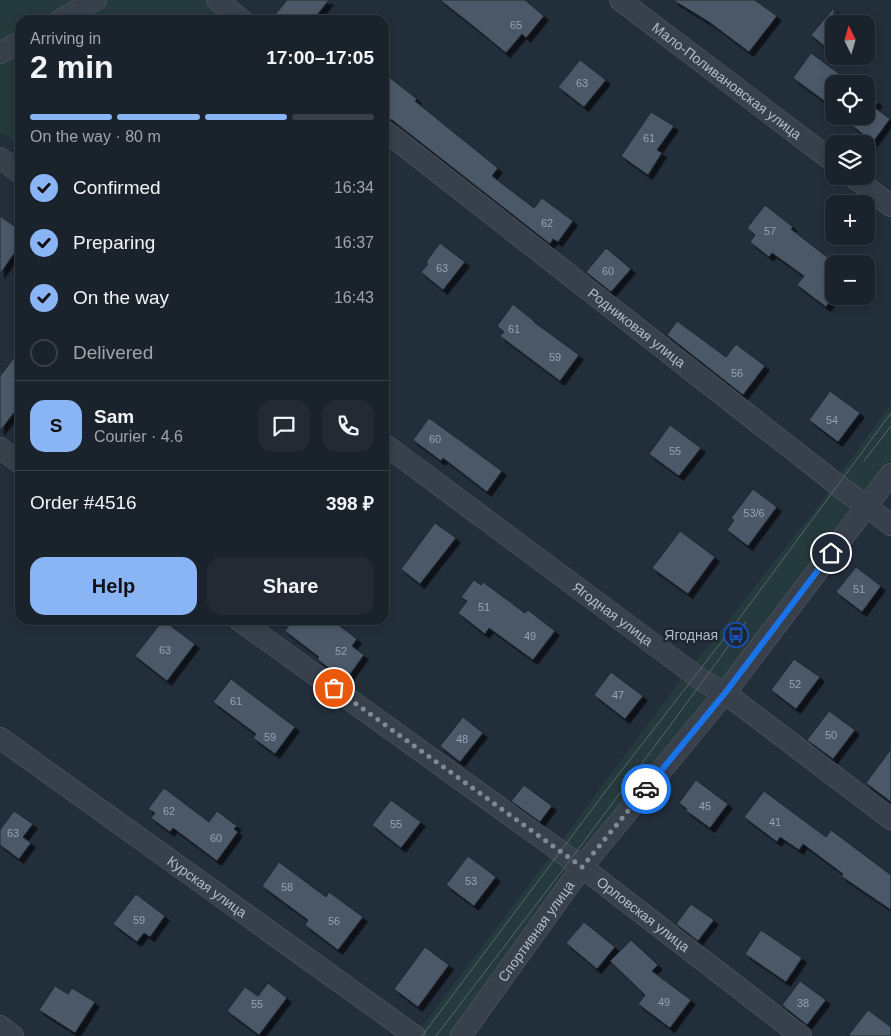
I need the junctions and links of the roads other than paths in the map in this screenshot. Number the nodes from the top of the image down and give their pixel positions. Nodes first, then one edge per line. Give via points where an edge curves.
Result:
1 (96, 0) edge
2 (217, 0) edge
3 (620, 0) edge
4 (69, 15) edge
5 (236, 15) edge
6 (15, 45) edge
7 (0, 53) edge
8 (389, 134) edge
9 (825, 155) edge
10 (0, 158) edge
11 (15, 169) edge
12 (864, 185) edge
13 (891, 206) edge
14 (0, 448) edge
15 (389, 448) edge
16 (15, 458) edge
17 (891, 474) edge
18 (866, 506) junction
19 (891, 525) edge
20 (246, 625) edge
21 (725, 693) junction
22 (0, 738) edge
23 (891, 819) edge
24 (582, 867) junction
25 (0, 1026) edge
26 (13, 1036) edge
27 (415, 1036) edge
28 (461, 1036) edge
29 (801, 1036) edge

1 - 4 street
2 - 5 street
3 - 9 street, Мало-Поливановская улица
6 - 7 street
8 - 18 street, Родниковая улица
10 - 11 street
12 - 13 street
14 - 16 street
15 - 21 street, Ягодная улица via 703,682
17 - 18 street, Спортивная улица
18 - 19 street, Родниковая улица
18 - 21 street, Спортивная улица
20 - 24 street, Орловская улица
21 - 23 street, Ягодная улица
21 - 24 street, Спортивная улица
22 - 27 street, Курская улица
24 - 28 street, Спортивная улица
24 - 29 street, Орловская улица
25 - 26 street

